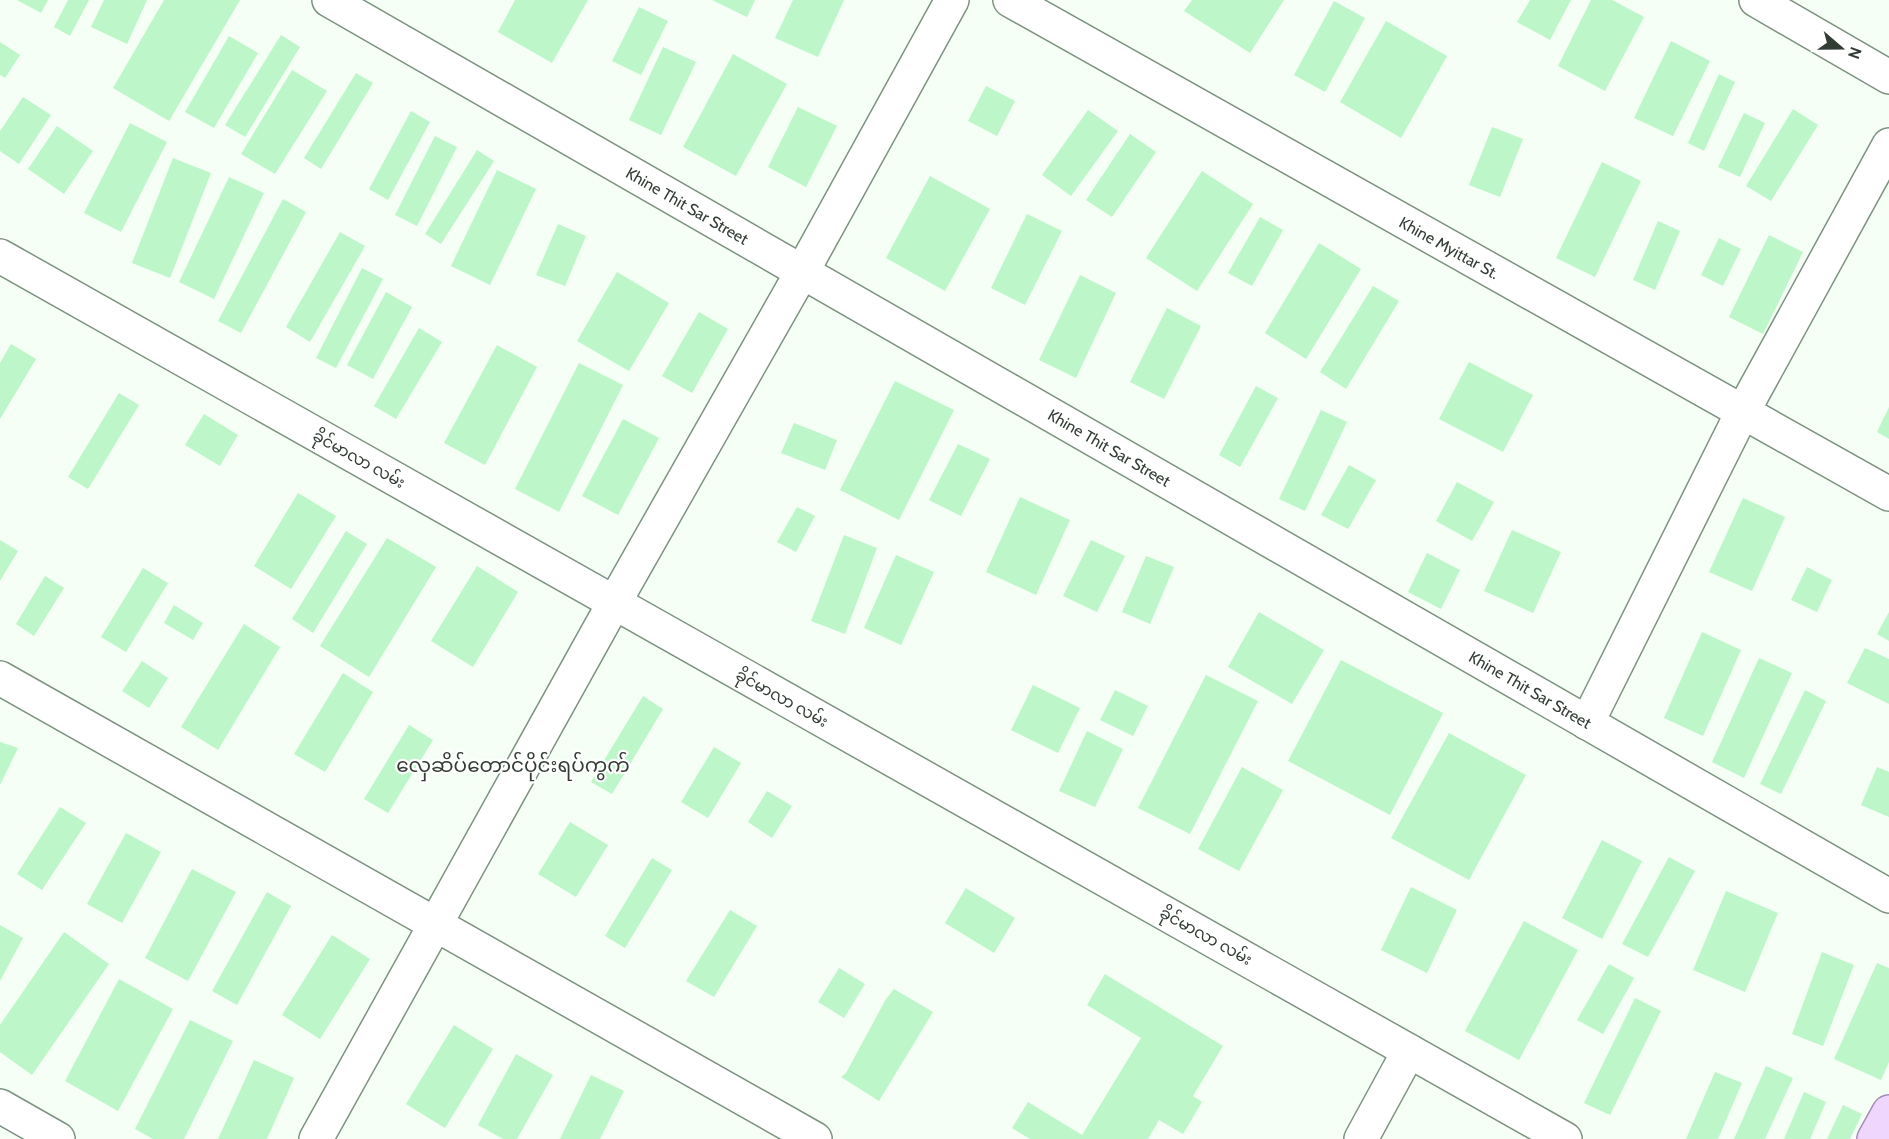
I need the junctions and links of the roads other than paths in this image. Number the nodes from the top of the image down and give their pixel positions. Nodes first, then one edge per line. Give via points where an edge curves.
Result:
1 (329, 0) edge
2 (952, 0) edge
3 (1010, 0) edge
4 (1756, 0) edge
5 (1889, 77) edge
6 (1889, 145) edge
7 (0, 256) edge
8 (802, 272) junction
9 (1742, 413) junction
10 (1889, 494) edge
11 (614, 603) junction
12 (0, 678) edge
13 (1587, 723) junction
14 (1889, 896) edge
15 (436, 924) junction
16 (1409, 1051) junction
17 (0, 1106) edge
18 (1889, 1112) edge
19 (58, 1139) edge
20 (316, 1139) edge
21 (815, 1139) edge
22 (1361, 1139) edge
23 (1565, 1139) edge
24 (1874, 1139) edge

1 - 8 street, Khine Thit Sar Street
2 - 8 street
3 - 9 street, Khine Myittar St.
4 - 5 street
6 - 9 street
7 - 11 street, ခိုင်မာလာ လမ်း
8 - 11 street
8 - 13 street, Khine Thit Sar Street
9 - 10 street, Khine Myittar St.
9 - 13 street
11 - 15 street
11 - 16 street, ခိုင်မာလာ လမ်း
12 - 15 street
13 - 14 street, Khine Thit Sar Street
15 - 20 street
15 - 21 street
16 - 22 street
16 - 23 street, ခိုင်မာလာ လမ်း
17 - 19 street
18 - 24 main road

